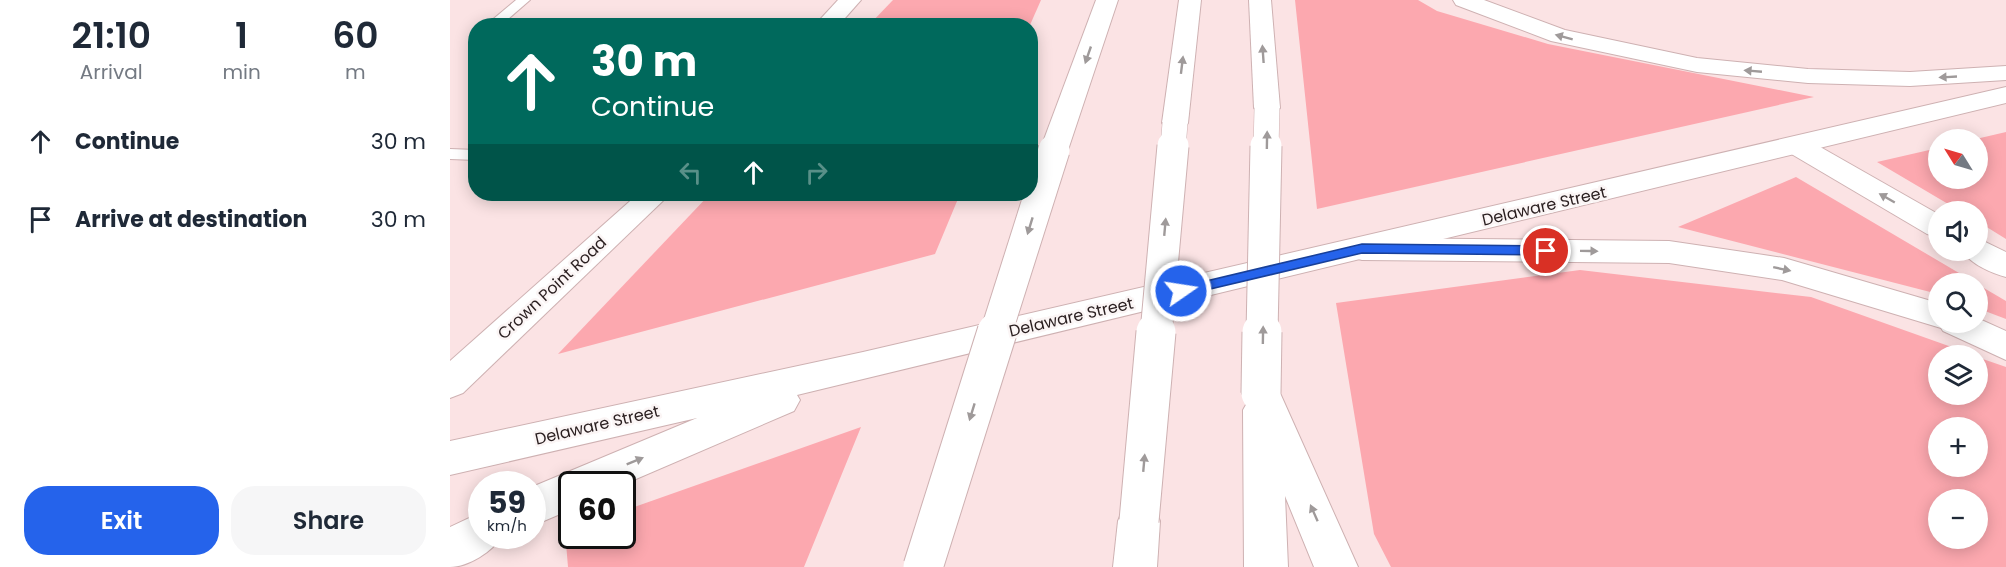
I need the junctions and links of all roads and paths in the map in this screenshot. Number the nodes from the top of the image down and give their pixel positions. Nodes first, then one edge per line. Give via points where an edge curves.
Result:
1 (524, 0) edge
2 (850, 0) edge
3 (1107, 0) edge
4 (1190, 0) edge
5 (1260, 0) edge
6 (1464, 0) edge
7 (501, 18) edge
8 (833, 18) edge
9 (2006, 73) edge
10 (2006, 95) edge
11 (1798, 146) junction
12 (450, 154) edge
13 (468, 155) edge
14 (647, 201) edge
15 (1038, 201) edge
16 (1038, 201) edge
17 (1928, 221) edge
18 (1362, 249) junction
19 (1988, 255) edge
20 (2006, 266) edge
21 (1928, 313) edge
22 (1977, 333) edge
23 (2006, 347) edge
24 (863, 366) junction
25 (450, 382) edge
26 (1262, 393) junction
27 (450, 458) edge
28 (612, 471) edge
29 (468, 539) edge
30 (450, 549) edge
31 (923, 567) edge
32 (1135, 567) edge
33 (1266, 567) edge
34 (1336, 567) edge

1 - 7 lane
2 - 8 main road
3 -> 15 main road, bridge
32 -> 4 main road, bridge via 1174,123
26 -> 5 main road, bridge via 1267,108
9 -> 6 main road via 1910,79 1808,76 1697,65 1559,36
10 - 11 main road, Delaware Street
17 -> 11 main road
11 - 18 main road, Delaware Street
12 - 13 lane
14 - 25 main road, Crown Point Road
16 -> 31 main road, bridge
18 -> 21 main road via 1669,252 1784,269
18 - 24 main road, Delaware Street
19 - 20 main road
22 - 23 main road
24 - 27 main road, Delaware Street
28 -> 24 main road
26 - 33 main road
34 -> 26 main road
29 - 30 main road

